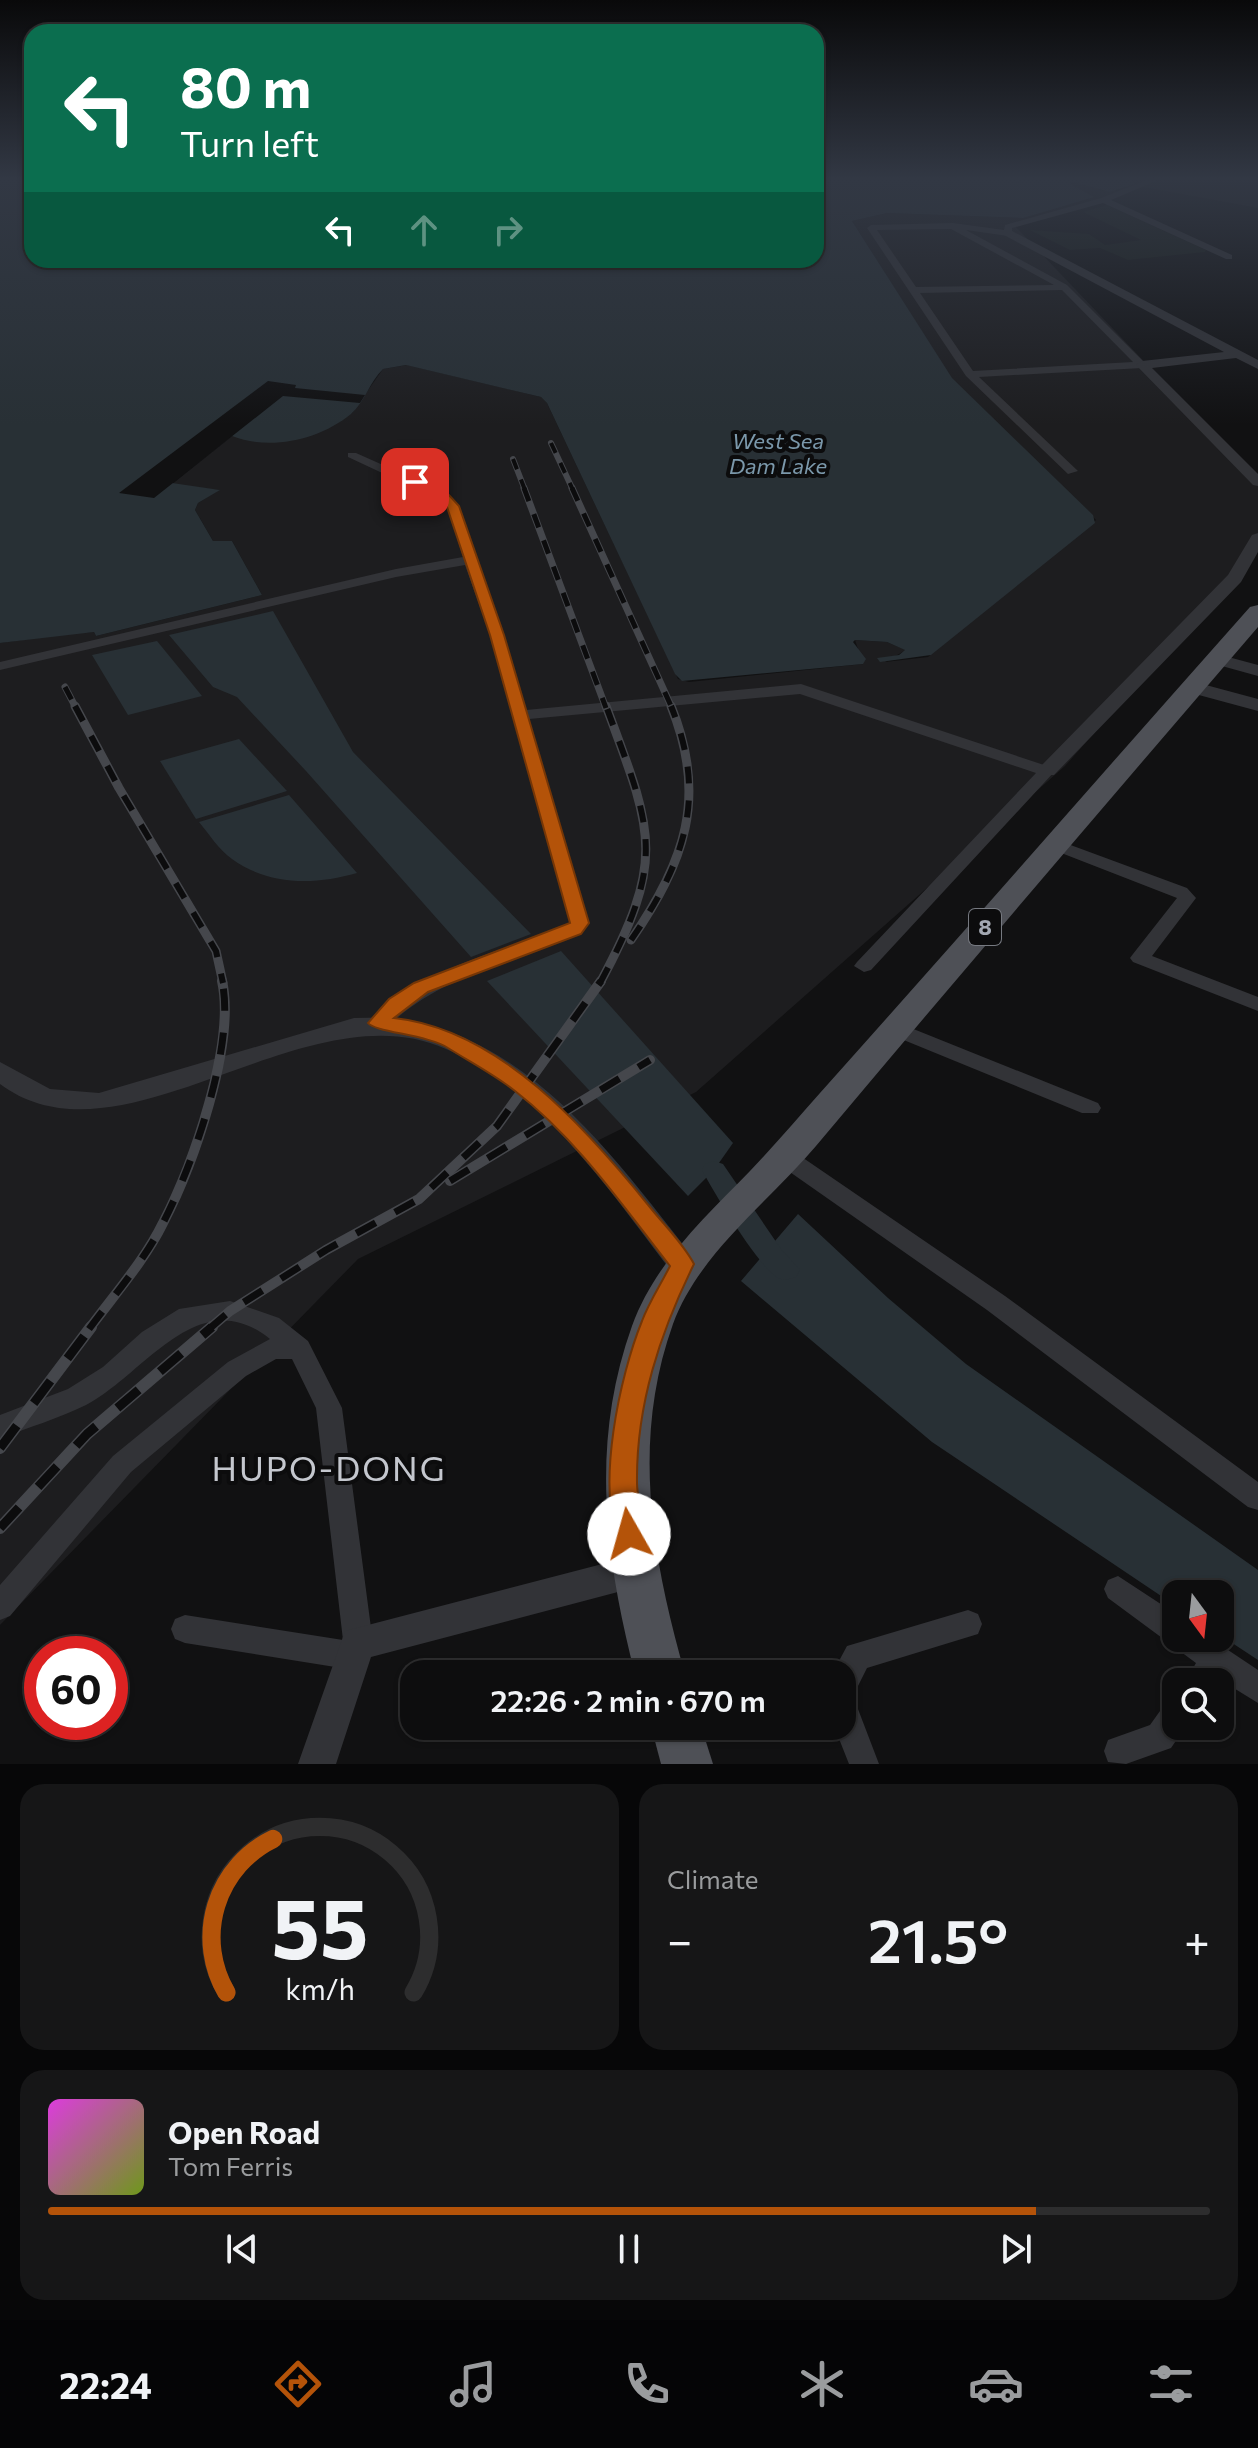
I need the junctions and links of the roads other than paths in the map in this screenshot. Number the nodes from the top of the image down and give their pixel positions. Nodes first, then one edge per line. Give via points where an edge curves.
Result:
1 (893, 260) edge
2 (1015, 260) edge
3 (1060, 260) edge
4 (1064, 287) junction
5 (913, 290) junction
6 (1258, 352) edge
7 (1239, 355) junction
8 (1142, 365) junction
9 (1258, 365) edge
10 (970, 374) junction
11 (352, 455) dead end
12 (1072, 471) dead end
13 (1258, 482) edge
14 (1258, 538) edge
15 (470, 560) junction
16 (1258, 612) edge
17 (0, 666) edge
18 (1258, 671) edge
19 (1204, 673) junction
20 (1258, 705) edge
21 (520, 715) junction
22 (1047, 771) junction
23 (1057, 845) junction
24 (864, 966) dead end
25 (1258, 1004) edge
26 (379, 1023) junction
27 (896, 1029) junction
28 (0, 1071) edge
29 (1090, 1108) dead end
30 (774, 1169) junction
31 (694, 1252) junction
32 (299, 1348) junction
33 (0, 1427) edge
34 (1258, 1498) edge
35 (633, 1572) junction
36 (1118, 1589) dead end
37 (0, 1606) edge
38 (1162, 1621) edge
39 (968, 1624) dead end
40 (185, 1629) dead end
41 (356, 1650) junction
42 (656, 1660) edge
43 (855, 1660) edge
44 (1234, 1680) edge
45 (1258, 1688) edge
46 (1162, 1734) edge
47 (680, 1740) edge
48 (855, 1740) edge
49 (1119, 1751) dead end
50 (317, 1764) edge
51 (687, 1764) edge
52 (864, 1764) edge

1 - 5 street
2 - 4 street
3 - 7 street
4 - 5 street
4 - 8 street
5 - 10 street
6 - 7 street
7 - 8 street
7 - 9 street
8 - 10 street
8 - 13 street
10 - 12 street
11 - 15 street via 444,497 453,506
14 - 22 street via 1235,578
15 - 17 street
15 - 21 street
16 - 19 main road
18 - 19 street
19 - 20 street
19 - 23 main road, 8
21 - 22 street via 801,689
21 - 26 street via 580,923 548,941 421,987 396,1003
22 - 24 street
23 - 25 street via 1181,892 1187,898 1140,958
23 - 27 main road, 8
26 - 28 street via 312,1036 99,1102 28,1093
26 - 31 street via 440,1034 523,1086
27 - 29 street
27 - 30 main road, 8
30 - 31 main road, 8
30 - 34 street via 996,1303
31 - 35 main road, 8 via 654,1320 633,1390 623,1483
32 - 33 street via 270,1325 230,1311 188,1316 77,1397
32 - 37 street via 272,1349 237,1369 122,1464
32 - 41 street via 329,1408
35 - 41 street
35 - 42 main road, 8
36 - 38 street
39 - 43 street
40 - 41 street
41 - 50 street
44 - 45 street
46 - 49 street
47 - 51 main road
48 - 52 street

